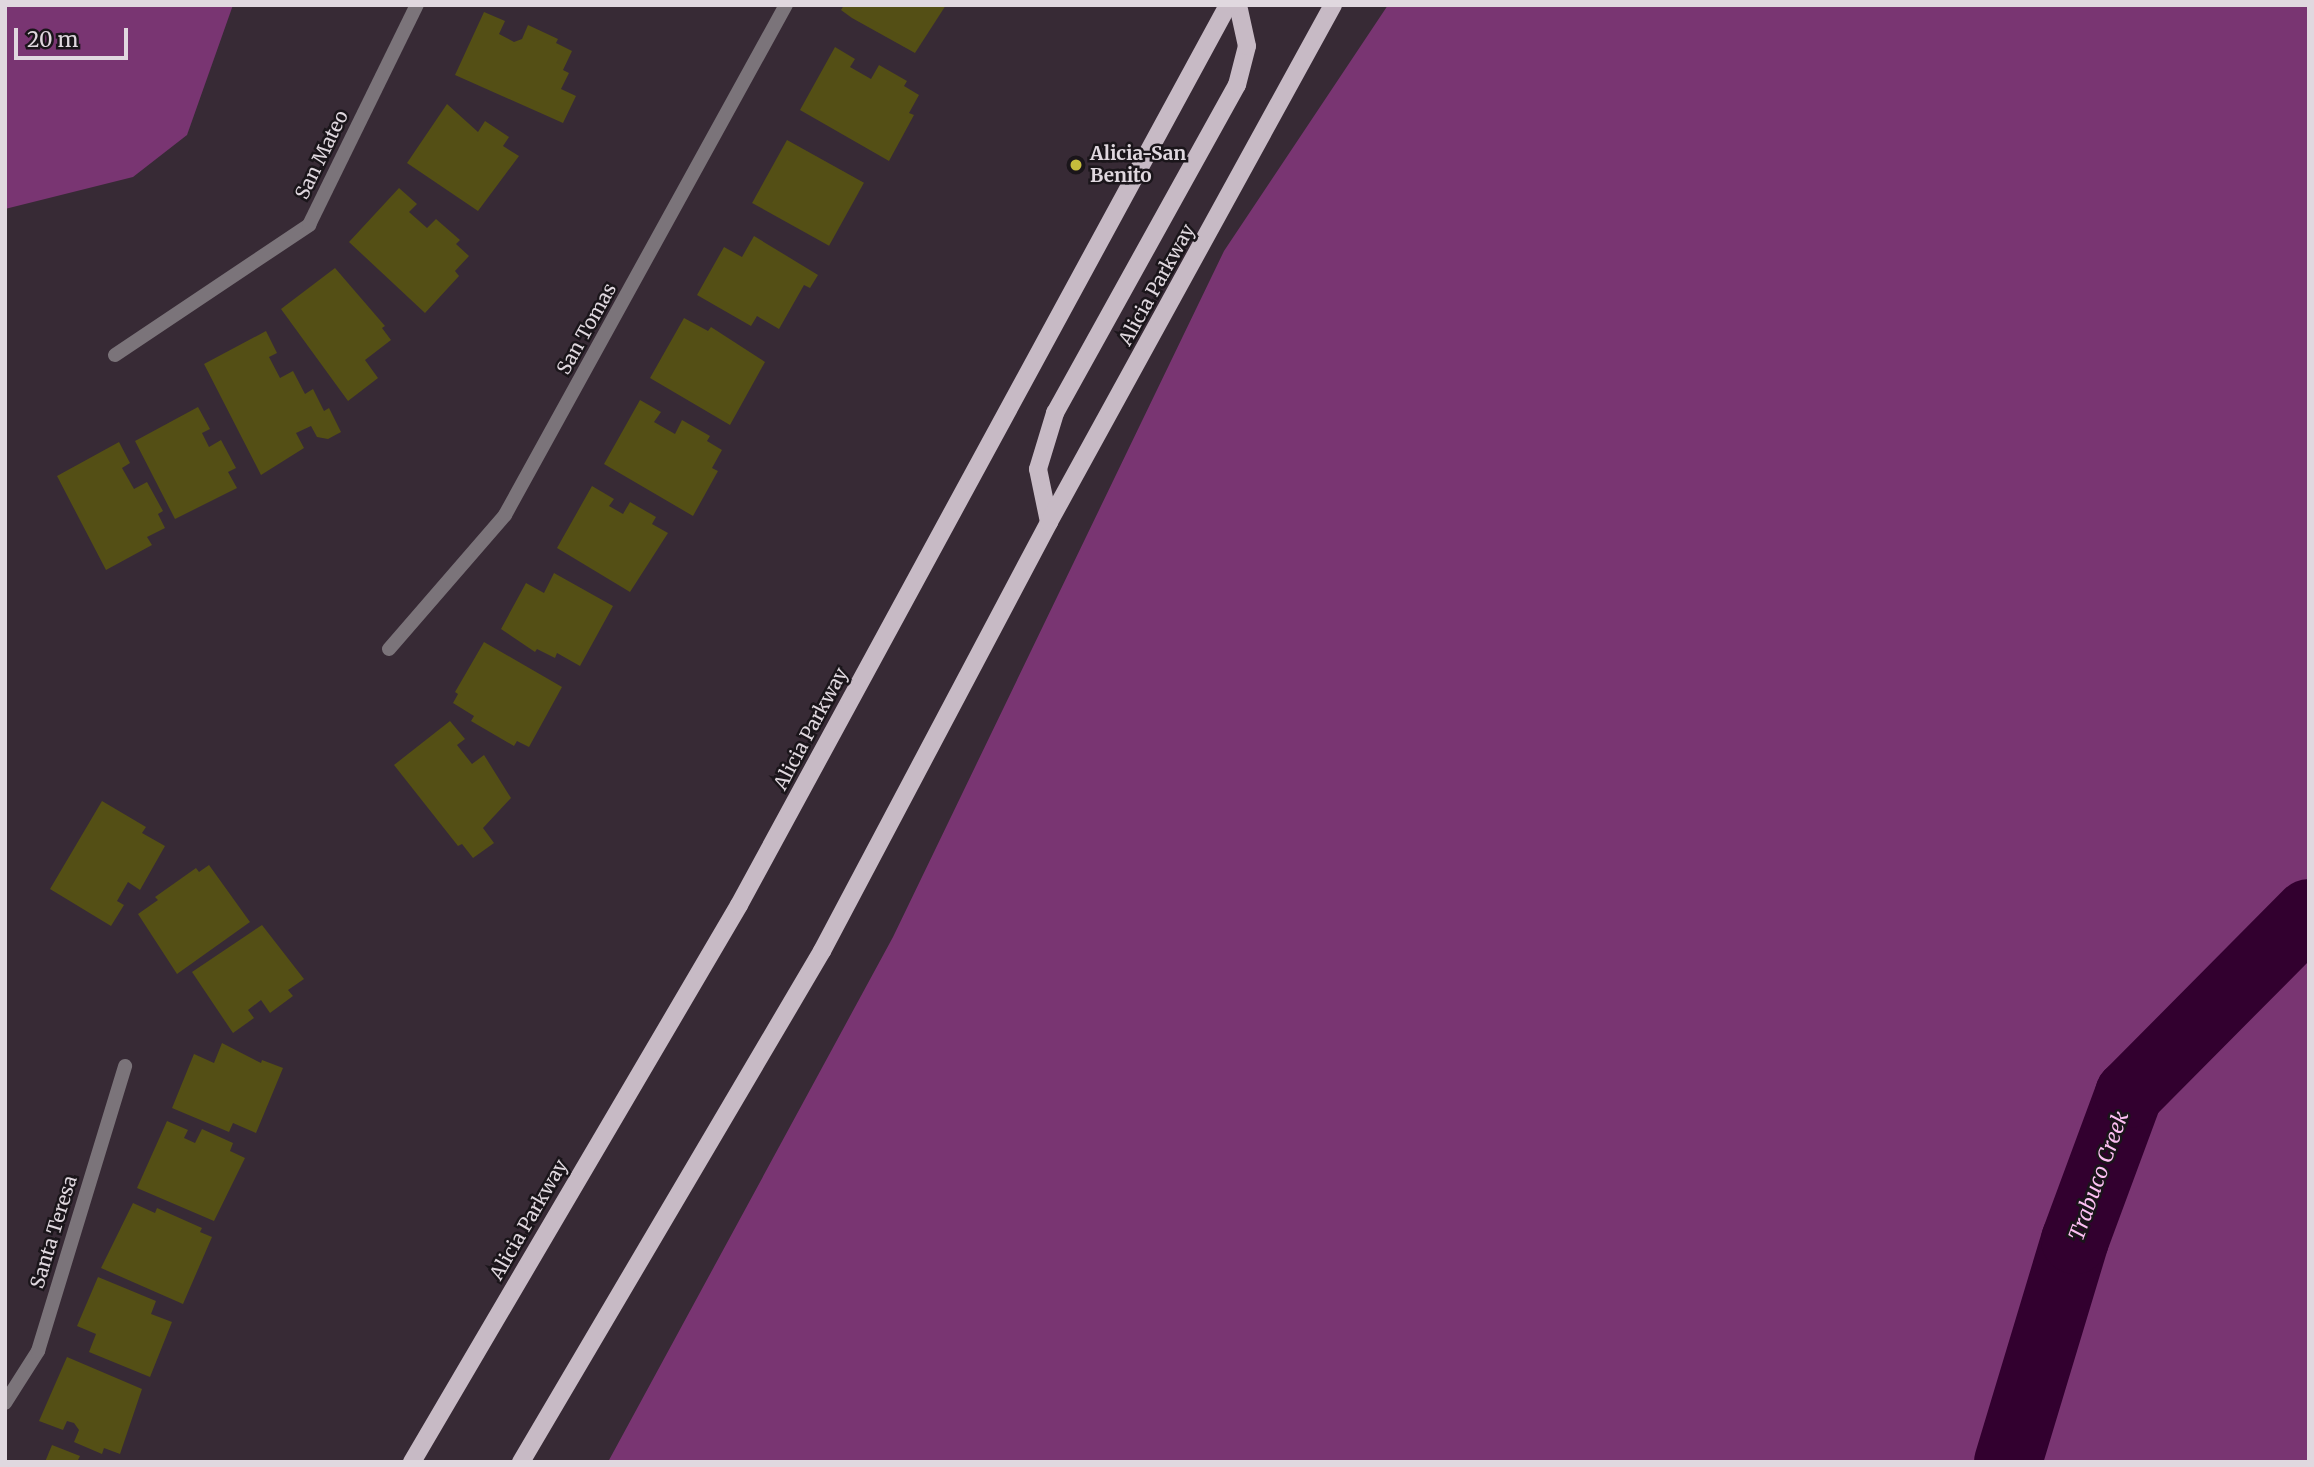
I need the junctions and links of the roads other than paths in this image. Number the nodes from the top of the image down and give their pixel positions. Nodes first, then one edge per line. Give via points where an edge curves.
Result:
1 (417, 5) edge
2 (786, 5) edge
3 (1228, 5) edge
4 (1238, 5) edge
5 (1333, 5) edge
6 (116, 355) dead end
7 (1049, 522) junction
8 (388, 649) dead end
9 (125, 1066) dead end
10 (5, 1403) edge
11 (412, 1462) edge
12 (521, 1462) edge

1 - 6 street, San Mateo via 309,225
2 - 8 street, San Tomas via 505,515
3 - 11 main road, Alicia Parkway via 739,905
4 - 7 main road via 1247,46 1237,85 1055,413 1038,469
5 - 7 main road, Alicia Parkway
7 - 12 main road, Alicia Parkway via 822,951
9 - 10 street, Santa Teresa via 38,1352

